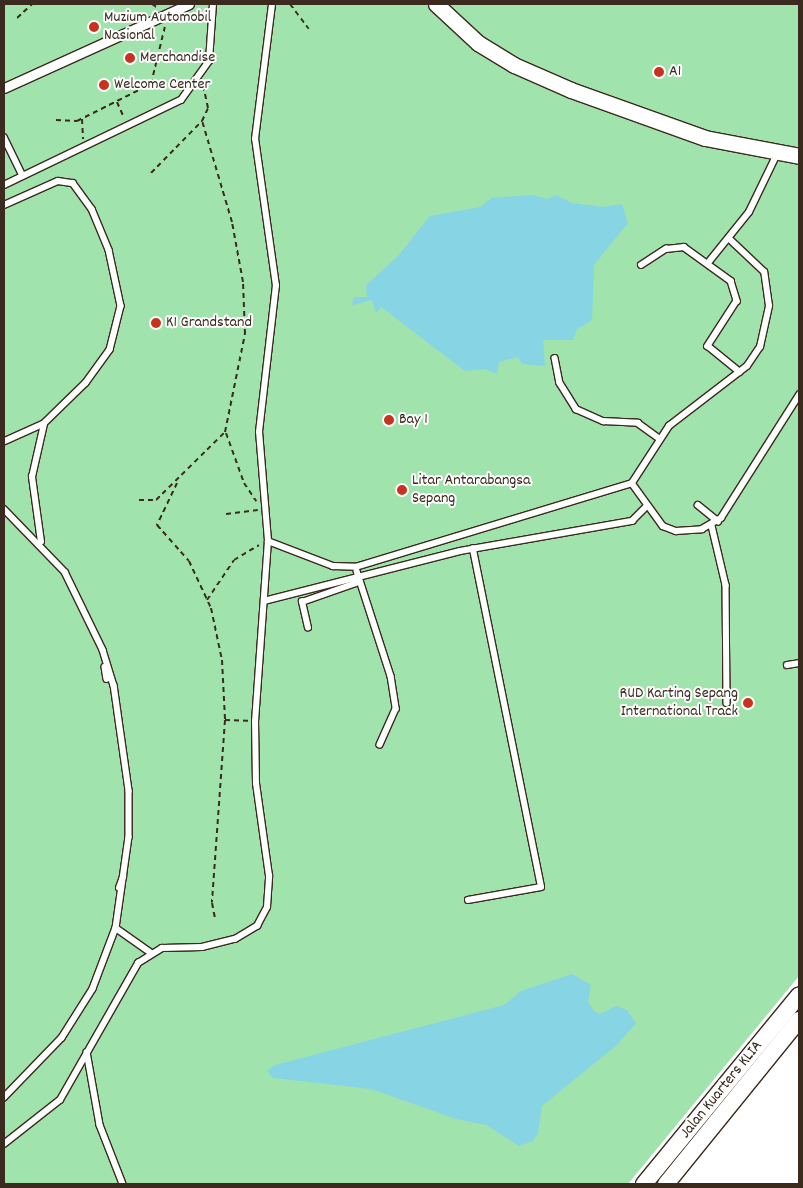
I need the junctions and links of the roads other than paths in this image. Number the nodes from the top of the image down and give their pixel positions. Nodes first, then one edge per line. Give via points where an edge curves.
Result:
1 (189, 4) edge
2 (213, 4) edge
3 (272, 4) edge
4 (436, 4) edge
5 (4, 88) edge
6 (4, 136) edge
7 (777, 154) junction
8 (799, 156) edge
9 (23, 176) junction
10 (4, 185) edge
11 (4, 205) edge
12 (729, 239) junction
13 (708, 263) junction
14 (642, 265) dead end
15 (555, 358) dead end
16 (740, 372) junction
17 (799, 395) edge
18 (44, 424) junction
19 (660, 439) junction
20 (4, 442) edge
21 (632, 483) junction
22 (698, 505) dead end
23 (647, 506) junction
24 (4, 509) edge
25 (718, 521) junction
26 (712, 526) junction
27 (268, 541) junction
28 (41, 542) junction
29 (473, 549) junction
30 (356, 568) junction
31 (357, 575) junction
32 (359, 582) junction
33 (264, 601) junction
34 (308, 628) dead end
35 (103, 650) junction
36 (799, 663) edge
37 (787, 665) dead end
38 (107, 679) dead end
39 (728, 703) dead end
40 (380, 745) dead end
41 (126, 868) junction
42 (119, 888) dead end
43 (468, 900) dead end
44 (116, 928) junction
45 (150, 952) junction
46 (799, 995) edge
47 (799, 1020) edge
48 (88, 1052) junction
49 (4, 1098) edge
50 (4, 1144) edge
51 (123, 1184) edge
52 (644, 1184) edge
53 (666, 1184) edge

1 - 5 street
2 - 9 lane via 213,44 201,76 181,100
3 - 27 lane via 255,139 276,286 259,432
4 - 7 street via 478,43 535,74 705,138
6 - 9 lane
7 - 8 street
7 - 12 lane via 768,179
9 - 10 lane
11 - 18 lane via 58,181 73,182 92,209 120,287 120,322 110,350 86,383
12 - 13 lane
12 - 16 lane via 764,272 769,306 760,347
13 - 14 lane via 684,247 666,249
13 - 16 lane via 731,281 737,296 731,316 708,346
15 - 19 lane via 560,383 576,409 603,421 638,423
16 - 19 lane via 669,426
17 - 25 lane
18 - 20 lane
18 - 28 lane via 32,477
19 - 21 lane
21 - 23 lane
21 - 30 lane
22 - 25 lane
23 - 26 lane via 670,530
23 - 29 lane via 632,521
24 - 28 lane
25 - 26 lane
26 - 39 lane via 726,586
27 - 30 lane via 317,561
27 - 33 lane
28 - 35 lane via 77,590
29 - 31 lane
29 - 43 lane via 541,887
30 - 31 lane
31 - 32 lane
31 - 33 lane
32 - 34 lane via 302,602
32 - 40 lane via 391,676 396,709
33 - 45 lane via 255,753 268,876 267,906 257,926 235,939
35 - 38 lane
35 - 41 lane via 114,685 128,791
36 - 37 lane
41 - 42 lane
41 - 44 lane
44 - 45 lane
44 - 49 lane via 93,989 62,1038
45 - 48 lane via 128,975
46 - 52 main road, Jalan Kuarters KLIA
47 - 53 main road, Jalan Kuarters KLIA
48 - 50 lane via 60,1100
48 - 51 lane via 100,1125

